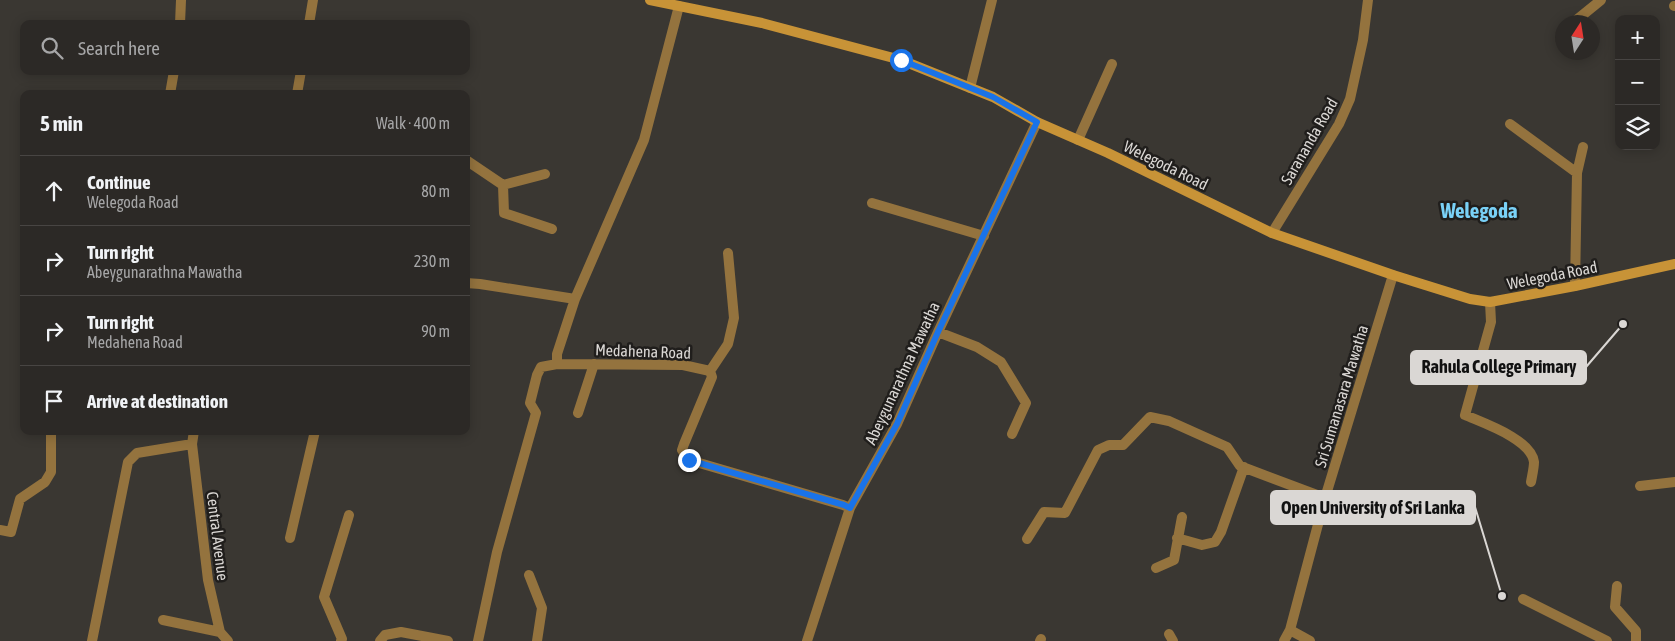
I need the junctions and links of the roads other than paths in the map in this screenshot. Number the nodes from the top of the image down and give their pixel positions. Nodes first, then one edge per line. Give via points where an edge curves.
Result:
1 (181, 0) edge
2 (313, 0) edge
3 (650, 0) edge
4 (992, 0) edge
5 (1368, 0) edge
6 (1601, 0) edge
7 (679, 6) junction
8 (1583, 15) edge
9 (180, 20) edge
10 (310, 20) edge
11 (1112, 64) dead end
12 (173, 75) edge
13 (300, 75) edge
14 (970, 88) junction
15 (171, 90) edge
16 (298, 90) edge
17 (1037, 122) junction
18 (1510, 124) dead end
19 (1078, 140) junction
20 (1583, 147) dead end
21 (470, 163) edge
22 (1577, 173) junction
23 (546, 174) dead end
24 (503, 186) junction
25 (872, 203) dead end
26 (552, 229) dead end
27 (1272, 234) junction
28 (984, 236) junction
29 (728, 253) dead end
30 (1675, 264) edge
31 (1393, 275) junction
32 (470, 283) edge
33 (1575, 286) junction
34 (575, 299) junction
35 (1490, 302) junction
36 (938, 332) junction
37 (557, 364) junction
38 (594, 364) junction
39 (710, 371) junction
40 (578, 413) dead end
41 (1012, 434) dead end
42 (52, 435) edge
43 (193, 435) edge
44 (314, 435) edge
45 (192, 444) junction
46 (1244, 467) junction
47 (1531, 482) dead end
48 (1675, 482) edge
49 (1640, 486) dead end
50 (1325, 498) junction
51 (850, 508) junction
52 (349, 515) dead end
53 (1182, 517) dead end
54 (0, 530) edge
55 (290, 538) dead end
56 (1177, 538) junction
57 (1026, 539) dead end
58 (1156, 568) dead end
59 (529, 575) dead end
60 (1617, 586) dead end
61 (1523, 599) dead end
62 (163, 620) dead end
63 (1290, 630) junction
64 (220, 632) junction
65 (433, 639) edge
66 (92, 641) edge
67 (228, 641) edge
68 (341, 641) edge
69 (380, 641) edge
70 (448, 641) edge
71 (478, 641) edge
72 (538, 641) edge
73 (807, 641) edge
74 (1284, 641) edge
75 (1310, 641) edge
76 (1607, 641) edge
77 (1636, 641) edge

1 - 9 street
2 - 10 street
3 - 7 street, Welegoda Road
4 - 14 street
5 - 27 street, Sarananda Road via 1350,99 1339,124
6 - 8 street
7 - 14 street, Welegoda Road via 901,60
7 - 34 street via 644,140
11 - 19 street
12 - 15 street
13 - 16 street
14 - 17 street, Welegoda Road
17 - 19 street, Welegoda Road
17 - 28 street, Abeygunarathna Mawatha
18 - 22 street
19 - 27 street, Welegoda Road
20 - 22 street
21 - 24 street
22 - 33 street
23 - 24 street
24 - 26 street via 504,213
25 - 28 street
27 - 31 street, Welegoda Road
28 - 36 street, Abeygunarathna Mawatha
29 - 39 street via 734,318 728,344
30 - 33 street, Welegoda Road
31 - 35 street, Welegoda Road
31 - 50 street, Sri Sumanasara Mawatha
32 - 34 street
33 - 35 street, Welegoda Road
34 - 37 street via 557,354
35 - 47 street via 1490,322 1465,415 1507,434 1530,450 1534,462
36 - 41 street via 977,347 1002,362 1026,403
36 - 51 street, Abeygunarathna Mawatha via 897,424
37 - 38 street, Medahena Road
37 - 71 street via 541,367 537,374 530,403 536,413 498,552
38 - 39 street, Medahena Road via 683,364
38 - 40 street
39 - 51 street, Medahena Road via 712,377 682,450 689,460
42 - 54 street via 51,472 45,482 20,499 11,532
43 - 45 street, Central Avenue
44 - 55 street
45 - 64 street, Central Avenue via 208,580
45 - 66 street via 138,453 128,462
46 - 50 street
46 - 56 street via 1215,542 1202,545
46 - 57 street via 1227,447 1170,422 1150,417 1123,445 1109,444 1098,450 1065,513 1044,512
48 - 49 street
50 - 63 street, Sri Sumanasara Mawatha
51 - 73 street, Abeygunarathna Mawatha
52 - 68 street via 324,597
53 - 56 street
56 - 58 street via 1174,560
59 - 72 street via 542,608
60 - 77 street via 1615,607 1636,631
61 - 76 street
62 - 64 street
63 - 74 street, Sri Sumanasara Mawatha
63 - 75 street
64 - 67 street, Central Avenue
65 - 69 street via 401,632 385,635
65 - 70 street

